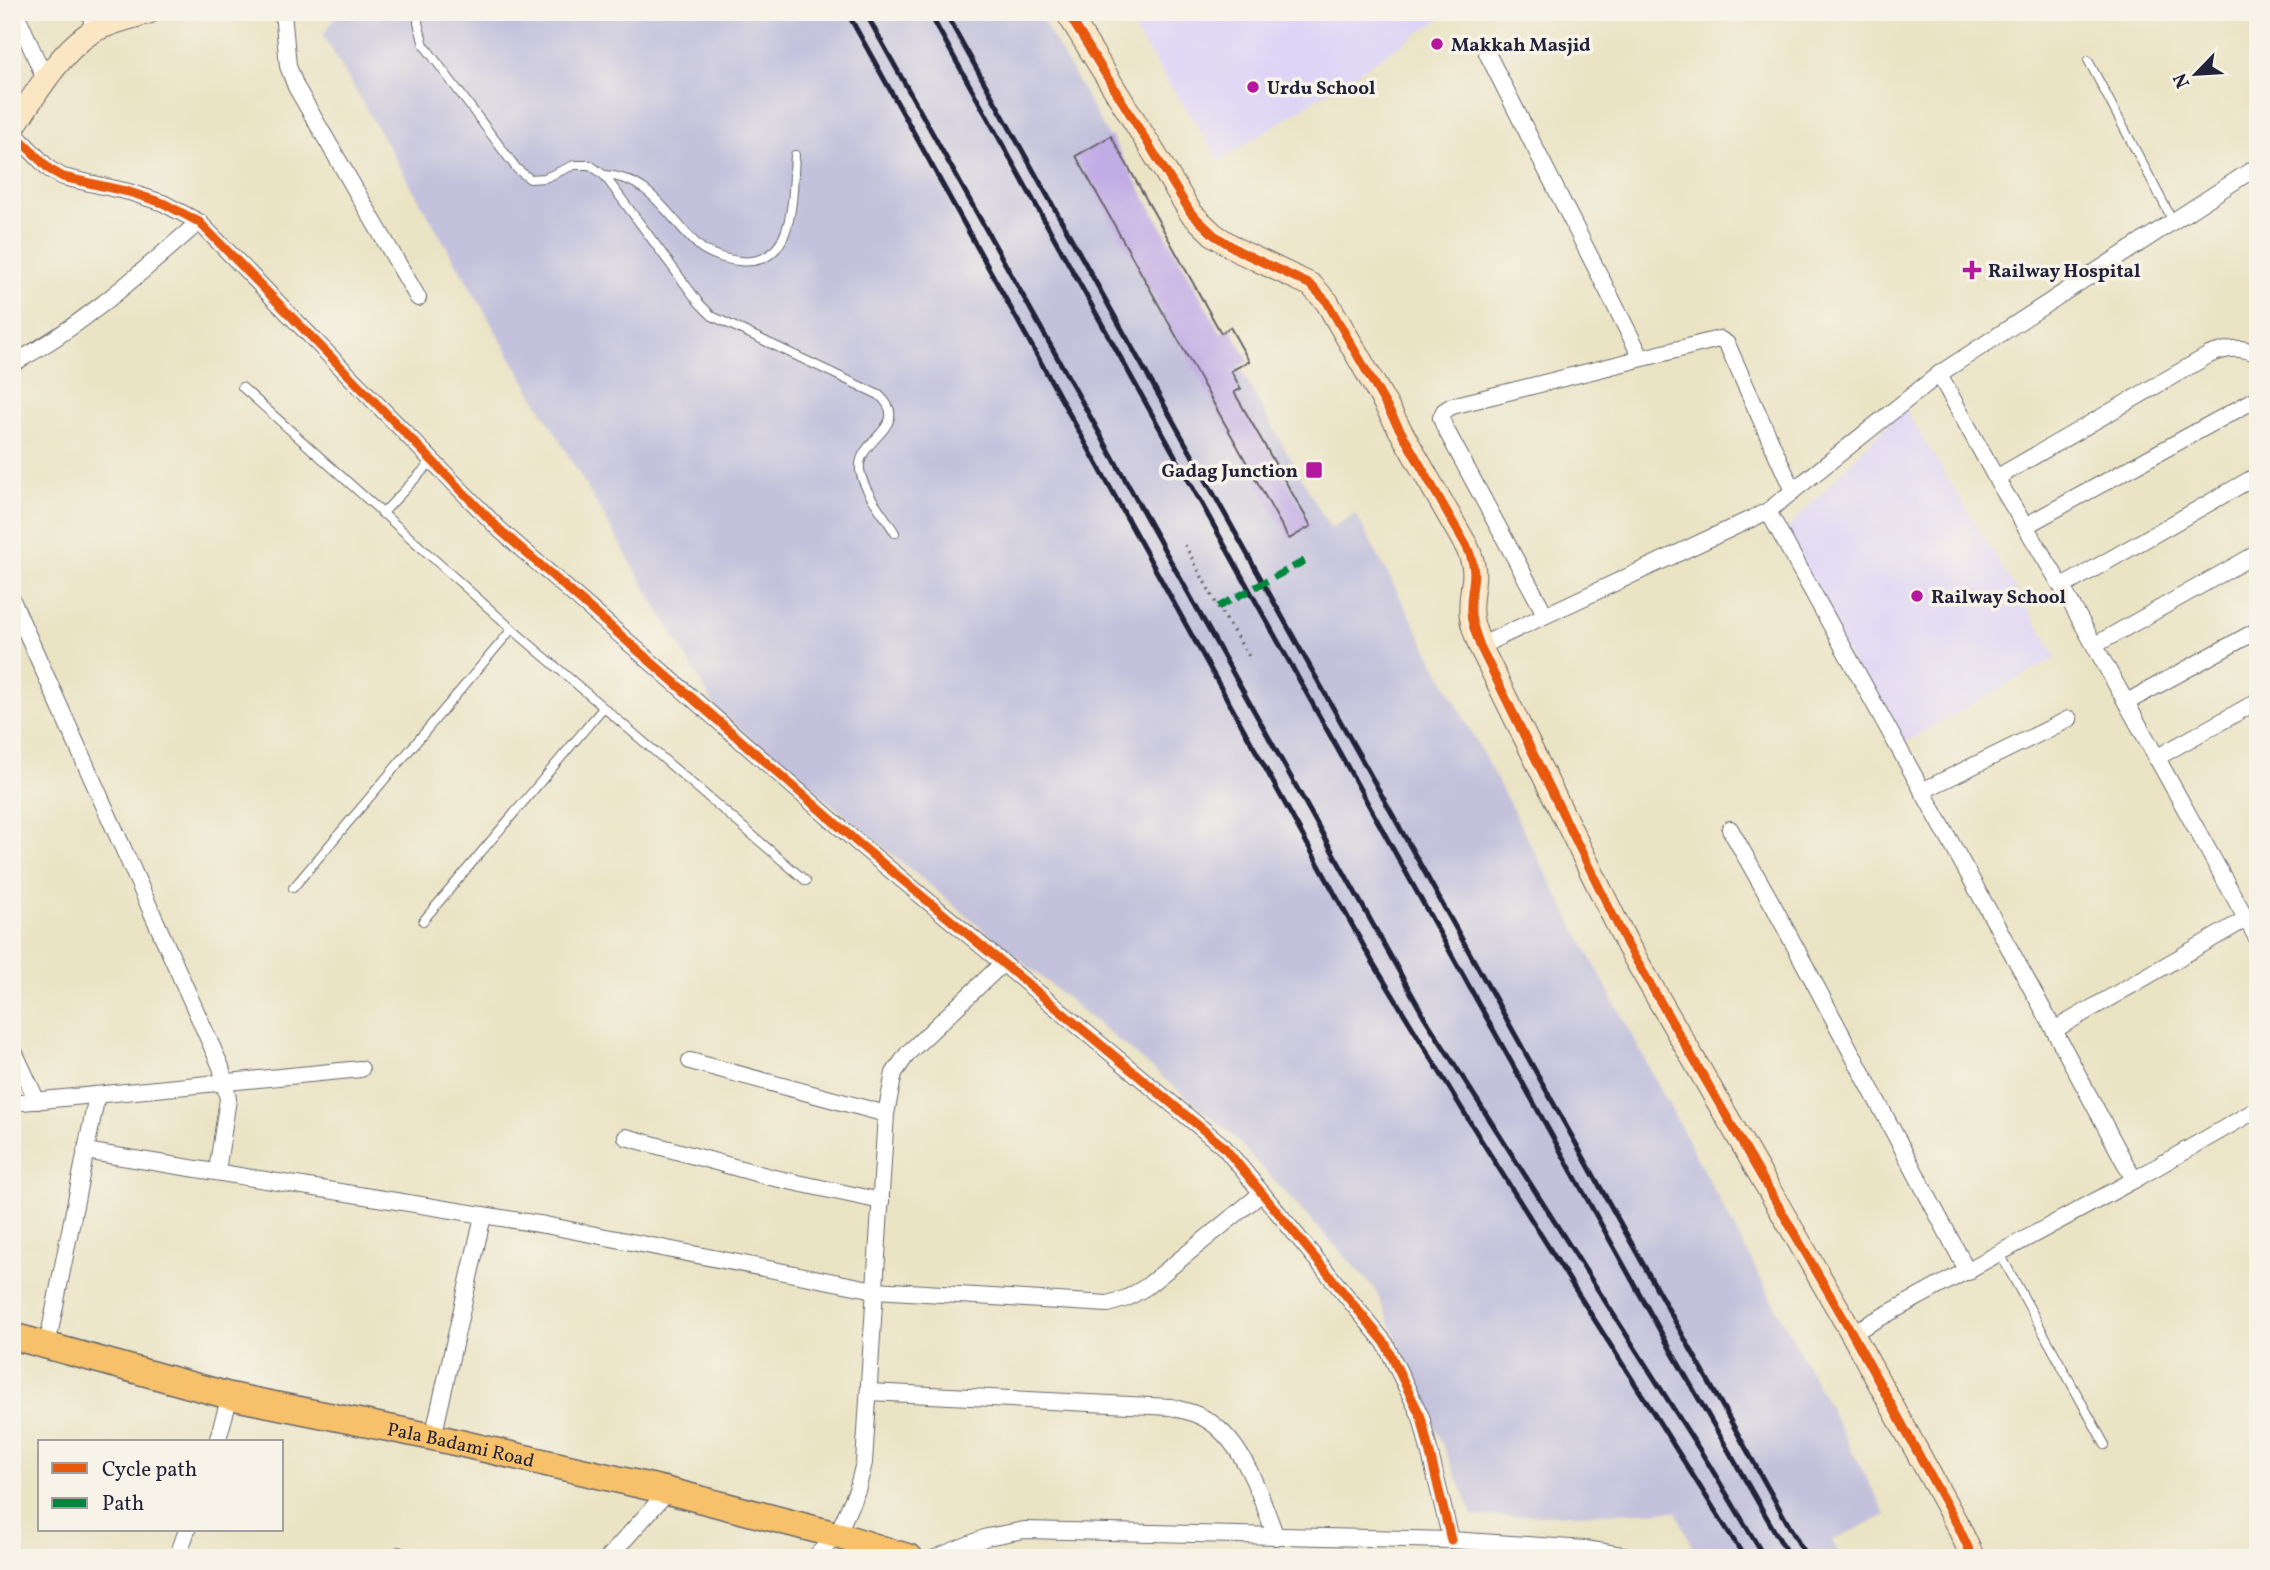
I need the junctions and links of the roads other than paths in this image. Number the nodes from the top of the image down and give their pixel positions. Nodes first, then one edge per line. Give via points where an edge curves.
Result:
1 (149, 12) edge
2 (283, 12) edge
3 (419, 12) edge
4 (1067, 12) edge
5 (12, 14) edge
6 (92, 21) edge
7 (1487, 53) dead end
8 (2088, 60) dead end
9 (45, 79) junction
10 (12, 130) edge
11 (795, 155) dead end
12 (2258, 166) edge
13 (604, 175) junction
14 (2174, 221) junction
15 (200, 222) junction
16 (418, 298) dead end
17 (2258, 354) edge
18 (1641, 358) junction
19 (12, 364) edge
20 (1939, 374) junction
21 (242, 387) dead end
22 (2258, 398) edge
23 (432, 461) junction
24 (2258, 475) edge
25 (1996, 478) junction
26 (1793, 491) junction
27 (1768, 511) junction
28 (382, 514) junction
29 (2025, 526) junction
30 (895, 533) dead end
31 (2258, 553) edge
32 (2063, 587) junction
33 (12, 600) edge
34 (1545, 614) junction
35 (512, 629) junction
36 (2258, 629) edge
37 (2095, 645) junction
38 (1480, 646) junction
39 (2258, 701) edge
40 (2127, 702) junction
41 (603, 708) junction
42 (2069, 719) dead end
43 (2156, 758) junction
44 (1923, 791) junction
45 (1730, 829) dead end
46 (806, 881) dead end
47 (293, 888) dead end
48 (2246, 919) junction
49 (423, 921) dead end
50 (2258, 940) edge
51 (1003, 963) junction
52 (2054, 1030) junction
53 (12, 1046) edge
54 (690, 1061) dead end
55 (361, 1069) dead end
56 (226, 1083) junction
57 (97, 1095) junction
58 (37, 1101) junction
59 (12, 1103) edge
60 (2258, 1109) edge
61 (886, 1114) junction
62 (626, 1137) dead end
63 (85, 1151) junction
64 (217, 1171) junction
65 (2134, 1180) junction
66 (1262, 1194) junction
67 (881, 1201) junction
68 (483, 1216) junction
69 (2000, 1254) junction
70 (1968, 1272) junction
71 (875, 1290) junction
72 (1852, 1333) junction
73 (12, 1336) edge
74 (47, 1346) junction
75 (869, 1392) junction
76 (230, 1396) junction
77 (433, 1437) junction
78 (218, 1440) edge
79 (2105, 1445) dead end
80 (668, 1491) junction
81 (186, 1532) edge
82 (837, 1535) junction
83 (1276, 1537) junction
84 (1451, 1540) junction
85 (177, 1558) edge
86 (388, 1558) edge
87 (413, 1558) edge
88 (608, 1558) edge
89 (814, 1558) edge
90 (910, 1558) edge
91 (935, 1558) edge
92 (1640, 1558) edge
93 (1973, 1558) edge

1 - 6 street via 115,22
2 - 16 street via 288,66 296,87
3 - 13 lane via 424,45 517,169 530,179 545,178 574,165 590,165
4 - 38 street via 1191,213 1214,235 1311,285 1327,302 1474,562 1471,615
5 - 9 street via 20,22
6 - 9 street
7 - 18 street
8 - 14 lane
9 - 10 street
10 - 15 street via 49,169 63,177 163,203
11 - 13 lane via 786,233 769,255 751,262 730,260 701,248 639,185 621,176
12 - 14 street
13 - 30 lane via 712,316 887,403 891,414 888,426 861,456 860,470
14 - 20 street
15 - 19 street via 99,310
15 - 23 street
17 - 25 street via 2228,348 2209,355
18 - 26 street via 1719,339 1727,344
18 - 34 street via 1452,406 1441,418
20 - 25 street
20 - 26 street
21 - 28 lane
22 - 29 street
23 - 28 lane
23 - 51 street via 500,530 858,843
24 - 32 street
25 - 29 street
26 - 27 street
27 - 34 street
27 - 44 street
28 - 35 lane
29 - 32 street
31 - 37 street
32 - 37 street
33 - 56 street
34 - 38 street
35 - 41 lane
35 - 47 lane
36 - 40 street
37 - 40 street
38 - 72 street via 1628,946
39 - 43 street
40 - 43 street
41 - 46 lane
41 - 49 lane
42 - 44 street
43 - 48 street
44 - 52 street
45 - 70 street
48 - 50 street
48 - 52 street
51 - 61 street via 908,1053 894,1073
51 - 66 street via 1224,1147
52 - 65 street
53 - 58 street
54 - 61 street
55 - 56 street
56 - 57 street
56 - 64 street via 228,1099
57 - 58 street
57 - 63 street
58 - 59 street
60 - 65 street
61 - 67 street
62 - 67 street via 770,1177
63 - 64 street
63 - 74 street
64 - 68 street
65 - 69 street
66 - 71 street via 1146,1287 1108,1304
66 - 84 street via 1385,1343 1421,1417
67 - 71 street
68 - 71 street via 545,1224
68 - 77 street
69 - 70 street
69 - 79 lane
70 - 72 street
71 - 75 street
72 - 93 street
73 - 74 main road, Pala Badami Road
74 - 76 main road, Pala Badami Road
75 - 82 street via 864,1463
75 - 83 street via 1171,1407 1203,1417 1224,1433 1245,1462
76 - 77 main road, Pala Badami Road
76 - 78 street
77 - 80 main road, Pala Badami Road
80 - 82 main road, Pala Badami Road
80 - 88 street
81 - 85 street
82 - 89 street
82 - 90 main road, Pala Badami Road
83 - 84 street
83 - 91 street via 1024,1530 987,1536
84 - 92 street via 1585,1549
86 - 87 lane via 399,1551

